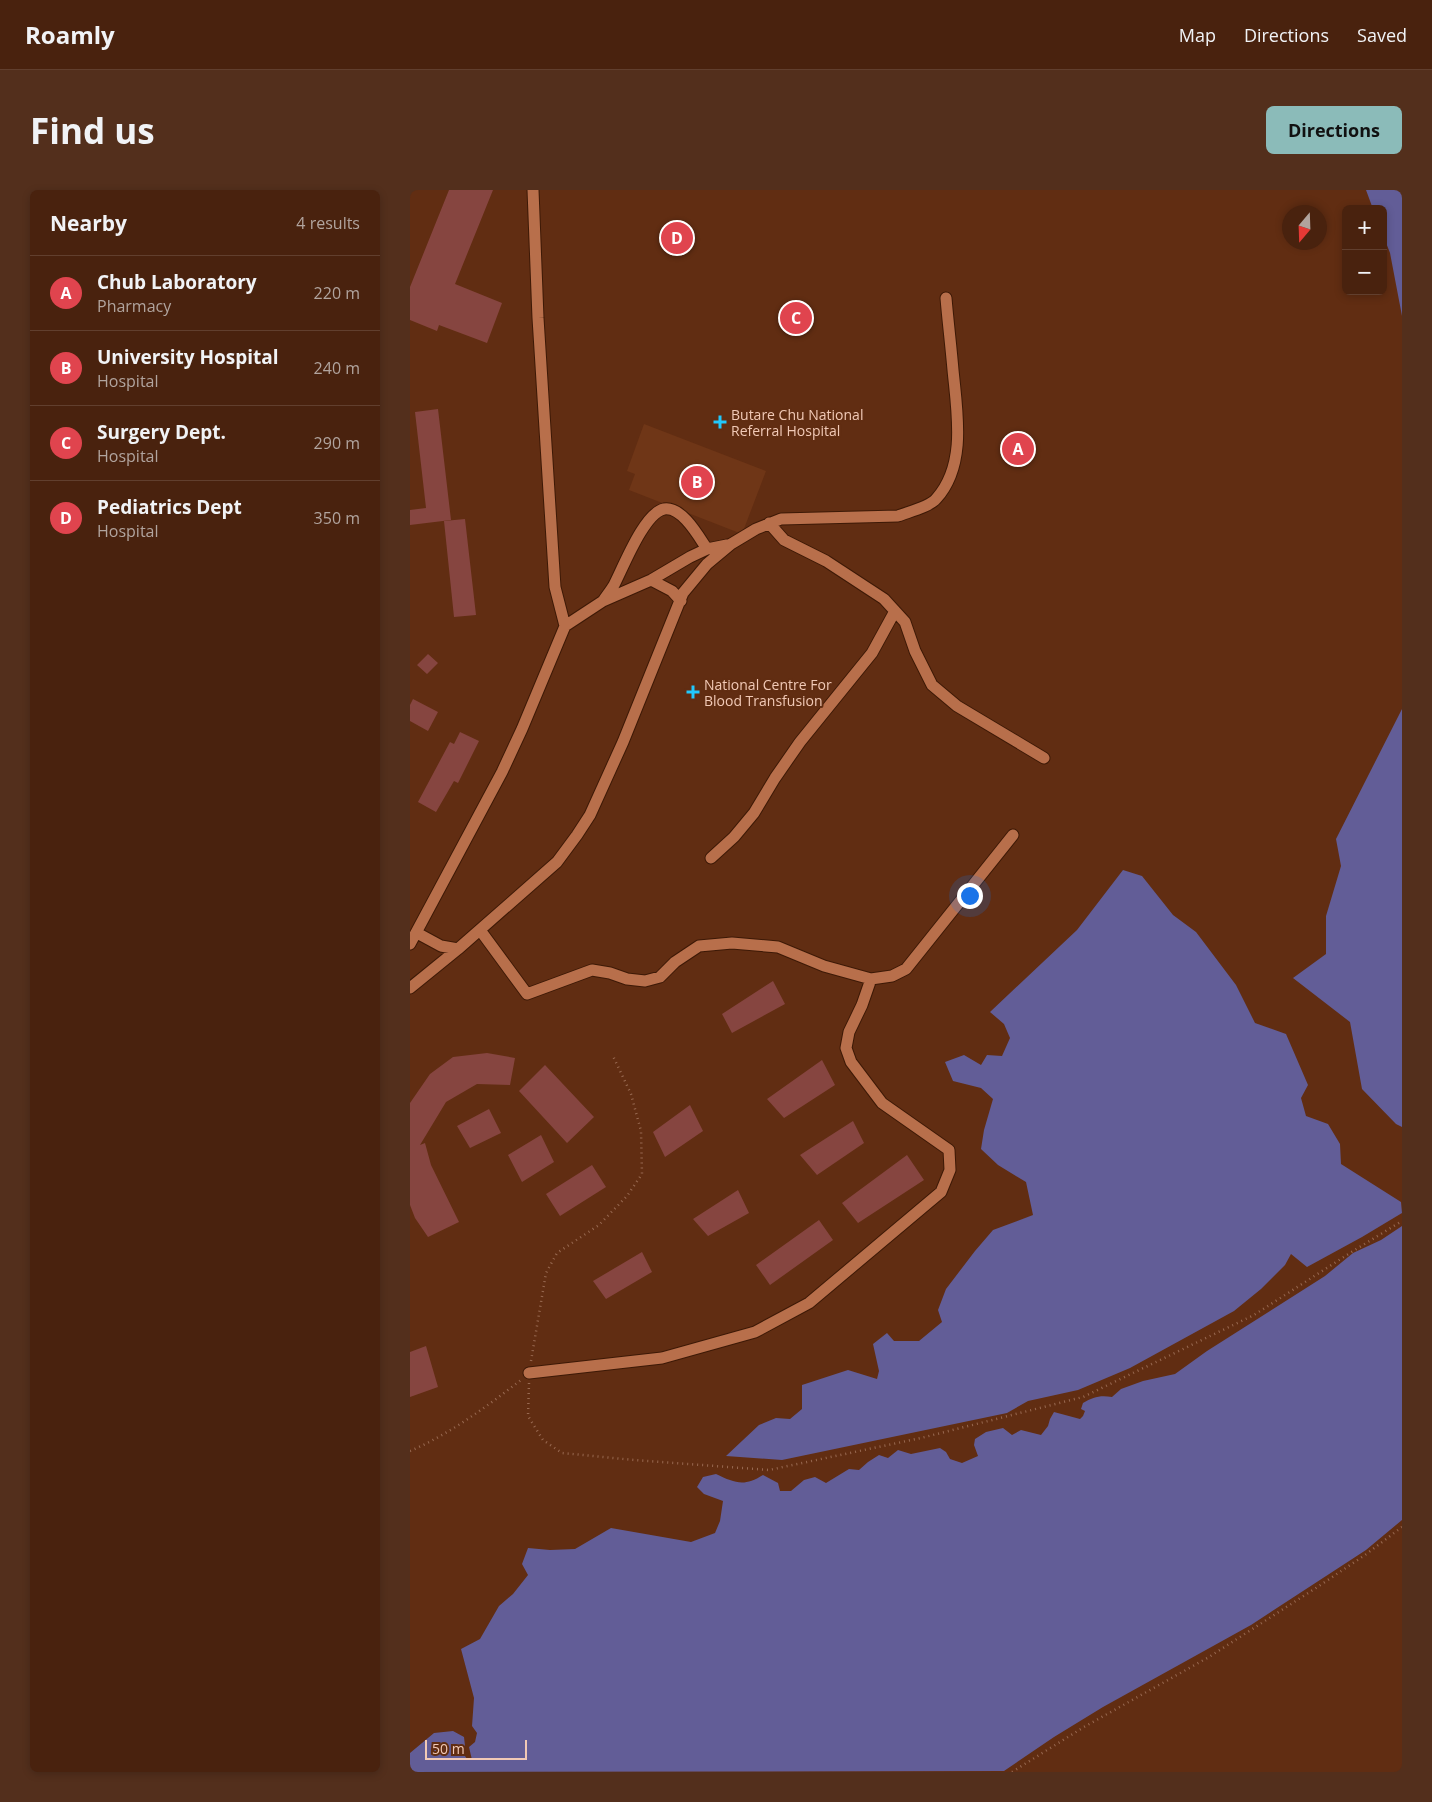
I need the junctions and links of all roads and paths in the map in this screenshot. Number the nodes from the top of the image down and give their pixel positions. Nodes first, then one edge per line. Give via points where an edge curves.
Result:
1 (533, 190) edge
2 (946, 298) dead end
3 (769, 523) junction
4 (731, 544) junction
5 (707, 549) junction
6 (652, 580) junction
7 (603, 600) junction
8 (681, 601) junction
9 (895, 611) junction
10 (565, 626) junction
11 (1044, 758) dead end
12 (1013, 835) dead end
13 (711, 858) dead end
14 (480, 930) junction
15 (417, 933) junction
16 (410, 944) edge
17 (458, 949) junction
18 (872, 980) junction
19 (410, 988) edge
20 (613, 1056) dead end
21 (1402, 1221) edge
22 (530, 1372) junction
23 (410, 1451) edge
24 (1402, 1527) edge
25 (1012, 1772) edge

1 - 10 street via 555,587
2 - 3 street via 959,428 948,480 935,500 898,516 781,518
3 - 4 street
3 - 9 street via 784,540 826,560 884,599
4 - 5 street
4 - 8 street via 707,564
5 - 6 street
5 - 7 street via 689,521 664,509 656,513 640,532
6 - 7 street
6 - 8 street via 672,591
7 - 10 street
8 - 14 street via 590,815 557,862
9 - 11 street via 905,622 932,685 957,706
9 - 13 street via 872,653 800,742 754,813
10 - 15 street via 502,772
12 - 18 street via 906,969
14 - 17 street
14 - 18 street via 527,994 592,970 627,979 660,977 699,946 732,943 778,947 824,966
15 - 16 street
15 - 17 street via 441,946
17 - 19 street
18 - 22 street via 848,1032 846,1048 850,1062 882,1103 949,1150 950,1170 941,1192 809,1303 755,1332 662,1358
20 - 22 path via 631,1094 642,1131 642,1174 600,1225 557,1253 546,1273
21 - 22 path via 1254,1315 1083,1397 921,1438 769,1470 562,1453 543,1440 528,1416
22 - 23 path via 437,1440
24 - 25 path via 1335,1575 1209,1656

